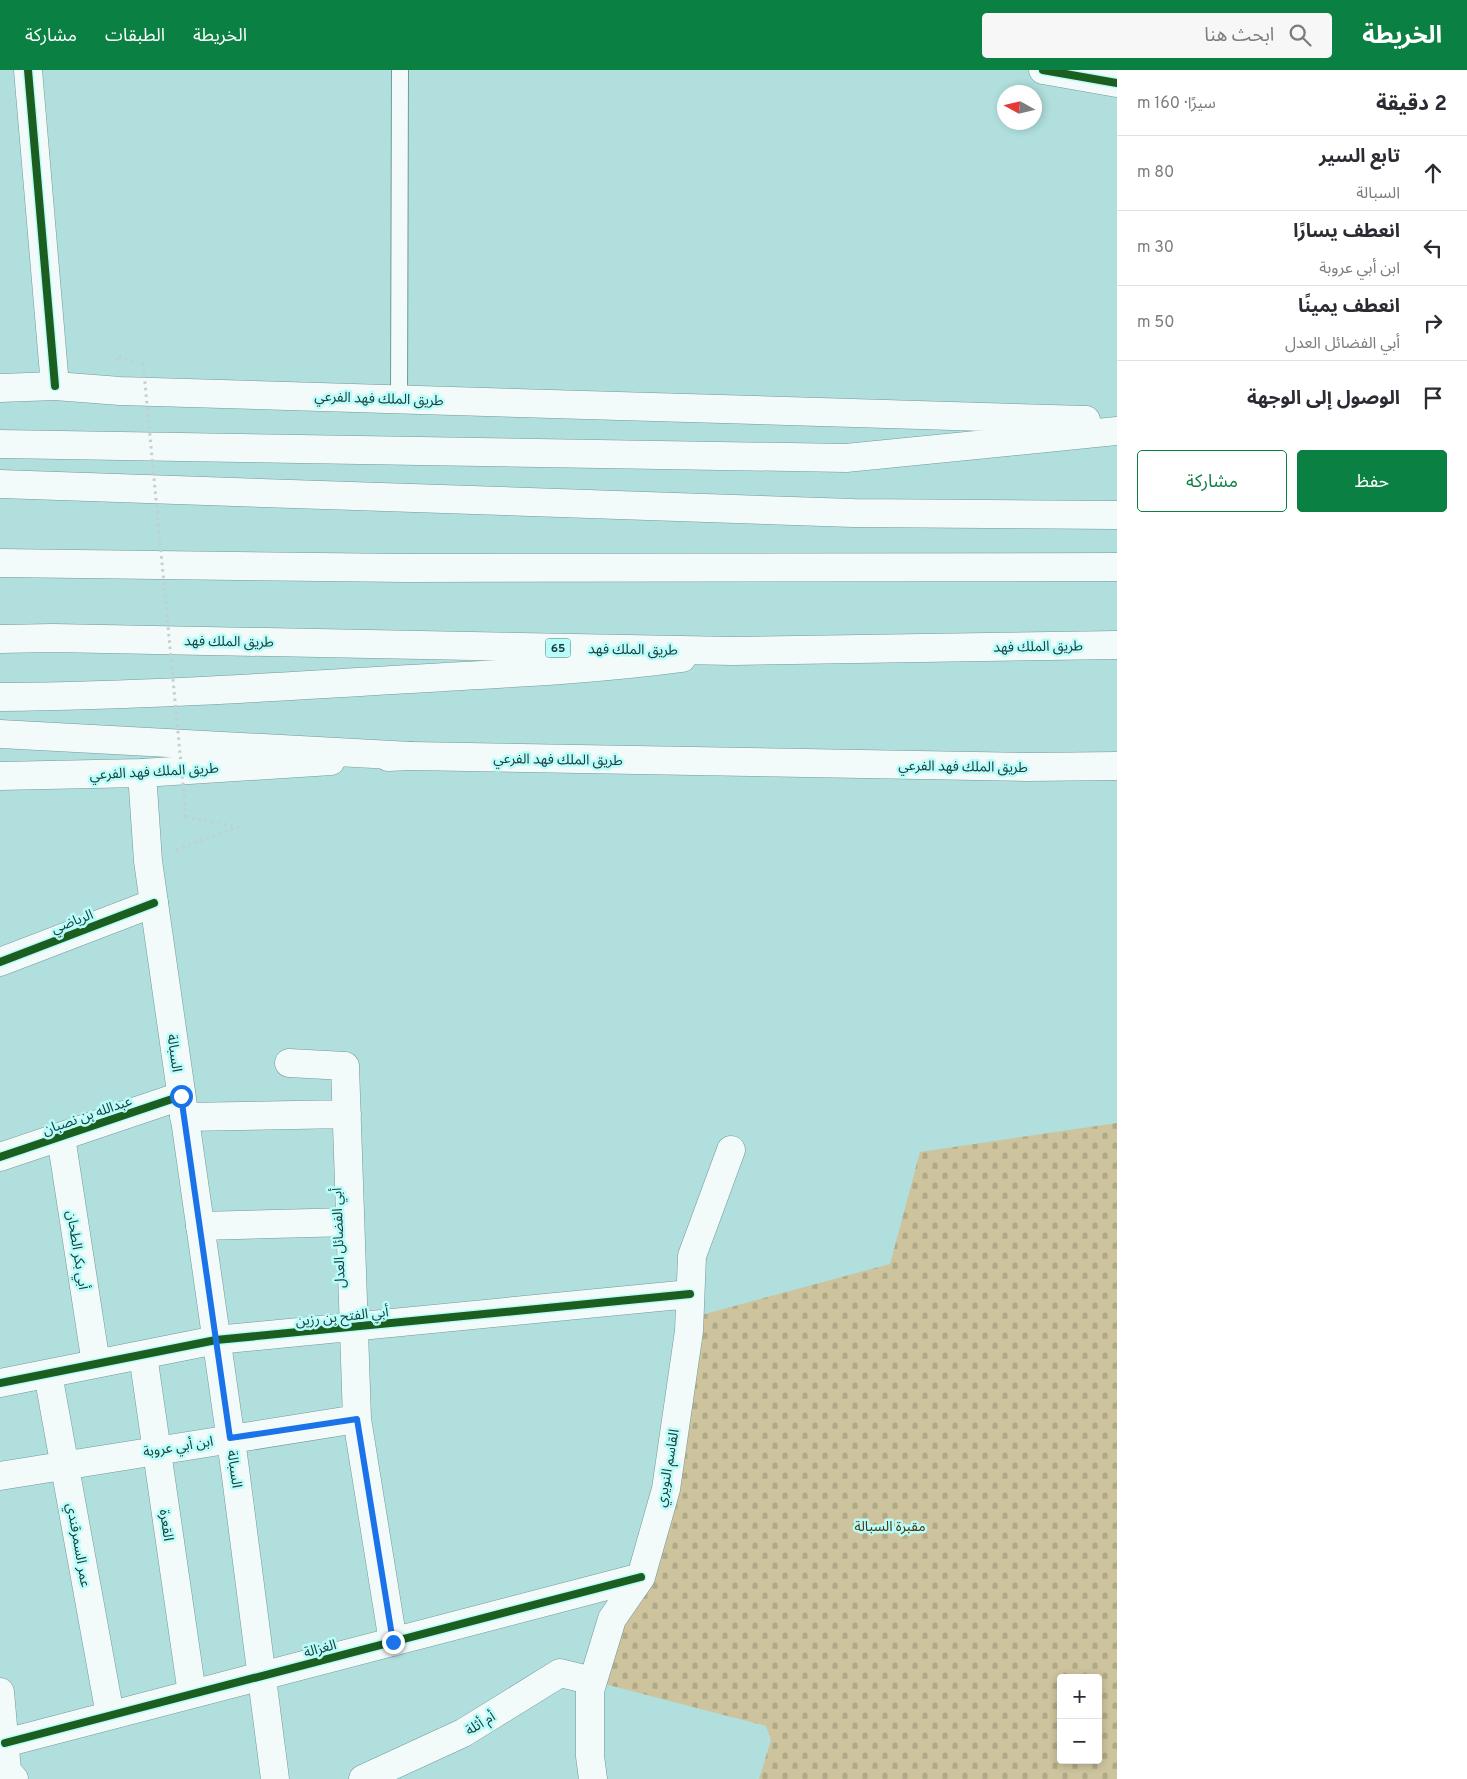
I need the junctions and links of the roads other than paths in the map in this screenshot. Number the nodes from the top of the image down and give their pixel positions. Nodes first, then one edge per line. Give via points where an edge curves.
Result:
1 (28, 70) edge
2 (400, 70) edge
3 (1043, 70) edge
4 (1117, 83) edge
5 (55, 386) junction
6 (0, 388) edge
7 (399, 399) junction
8 (1117, 421) edge
9 (1117, 431) edge
10 (0, 444) edge
11 (0, 484) edge
12 (1117, 515) edge
13 (0, 563) edge
14 (1117, 567) edge
15 (0, 639) edge
16 (1117, 644) edge
17 (733, 651) junction
18 (0, 696) edge
19 (0, 734) edge
20 (1117, 747) edge
21 (411, 756) junction
22 (1117, 757) edge
23 (1117, 766) edge
24 (1028, 767) junction
25 (142, 773) junction
26 (0, 776) edge
27 (154, 903) junction
28 (0, 962) edge
29 (289, 1063) dead end
30 (182, 1107) junction
31 (347, 1114) junction
32 (61, 1137) junction
33 (731, 1150) dead end
34 (0, 1157) edge
35 (350, 1222) junction
36 (200, 1226) junction
37 (690, 1294) junction
38 (354, 1327) junction
39 (216, 1340) junction
40 (143, 1355) junction
41 (96, 1364) junction
42 (48, 1374) junction
43 (0, 1383) edge
44 (357, 1419) junction
45 (230, 1438) junction
46 (157, 1450) junction
47 (64, 1465) junction
48 (0, 1476) edge
49 (641, 1577) junction
50 (393, 1642) junction
51 (262, 1676) junction
52 (593, 1681) junction
53 (0, 1692) edge
54 (192, 1694) junction
55 (110, 1716) junction
56 (5, 1743) junction
57 (7, 1773) edge
58 (275, 1779) edge
59 (363, 1779) edge
60 (593, 1779) edge

1 - 5 main road
2 - 7 lane
3 - 4 main road
5 - 6 main road, طريق الملك فهد الفرعي
5 - 7 main road, طريق الملك فهد الفرعي via 120,391
7 - 8 main road, طريق الملك فهد الفرعي
9 - 10 main road via 846,458
11 - 12 main road via 853,513
13 - 14 main road via 406,568
15 - 17 main road, طريق الملك فهد / 65
16 - 17 main road, طريق الملك فهد / 65
17 - 18 main road via 605,668 253,688
19 - 21 main road
20 - 24 main road
21 - 24 main road, طريق الملك فهد الفرعي
21 - 25 main road, طريق الملك فهد الفرعي
22 - 24 main road
23 - 24 main road, طريق الملك فهد الفرعي
25 - 26 main road, طريق الملك فهد الفرعي
25 - 27 main road, السبالة
27 - 28 main road, الرياضي
27 - 30 main road, السبالة
29 - 31 main road, أبي الفضائل العدل via 346,1066
30 - 31 main road, عبدالله بن نصبان
30 - 32 main road, عبدالله بن نصبان
30 - 36 main road, السبالة
31 - 35 main road, أبي الفضائل العدل
32 - 34 main road, عبدالله بن نصبان
32 - 41 main road, أبي بكر الطحان
33 - 37 main road, القاسم النويري via 692,1256
35 - 36 main road
35 - 38 main road, أبي الفضائل العدل
36 - 39 main road, السبالة
37 - 38 main road, أبي الفتح بن رزين
37 - 49 main road, القاسم النويري via 689,1331 666,1489
38 - 39 main road, أبي الفتح بن رزين
38 - 44 main road, أبي الفضائل العدل
39 - 40 main road, أبي الفتح بن رزين
39 - 45 main road, السبالة
40 - 41 main road, أبي الفتح بن رزين
40 - 46 main road, القعرة
41 - 42 main road, أبي الفتح بن رزين
42 - 43 main road, أبي الفتح بن رزين
42 - 47 main road, عمر السمرقندي
44 - 45 main road, ابن أبي عروبة
44 - 50 main road, أبي الفضائل العدل
45 - 46 main road, ابن أبي عروبة
45 - 51 main road, السبالة
46 - 47 main road, ابن أبي عروبة
46 - 54 main road, القعرة
47 - 48 main road, ابن أبي عروبة
47 - 55 main road, عمر السمرقندي
49 - 50 main road, الغزالة
49 - 52 main road, القاسم النويري via 612,1618
50 - 51 main road, الغزالة
51 - 54 main road, الغزالة
51 - 58 main road, السبالة
52 - 59 main road, أم أثلة via 560,1673 463,1733
52 - 60 main road, القاسم النويري via 590,1691
53 - 56 main road
54 - 55 main road, الغزالة
55 - 56 main road, الغزالة
56 - 57 main road

